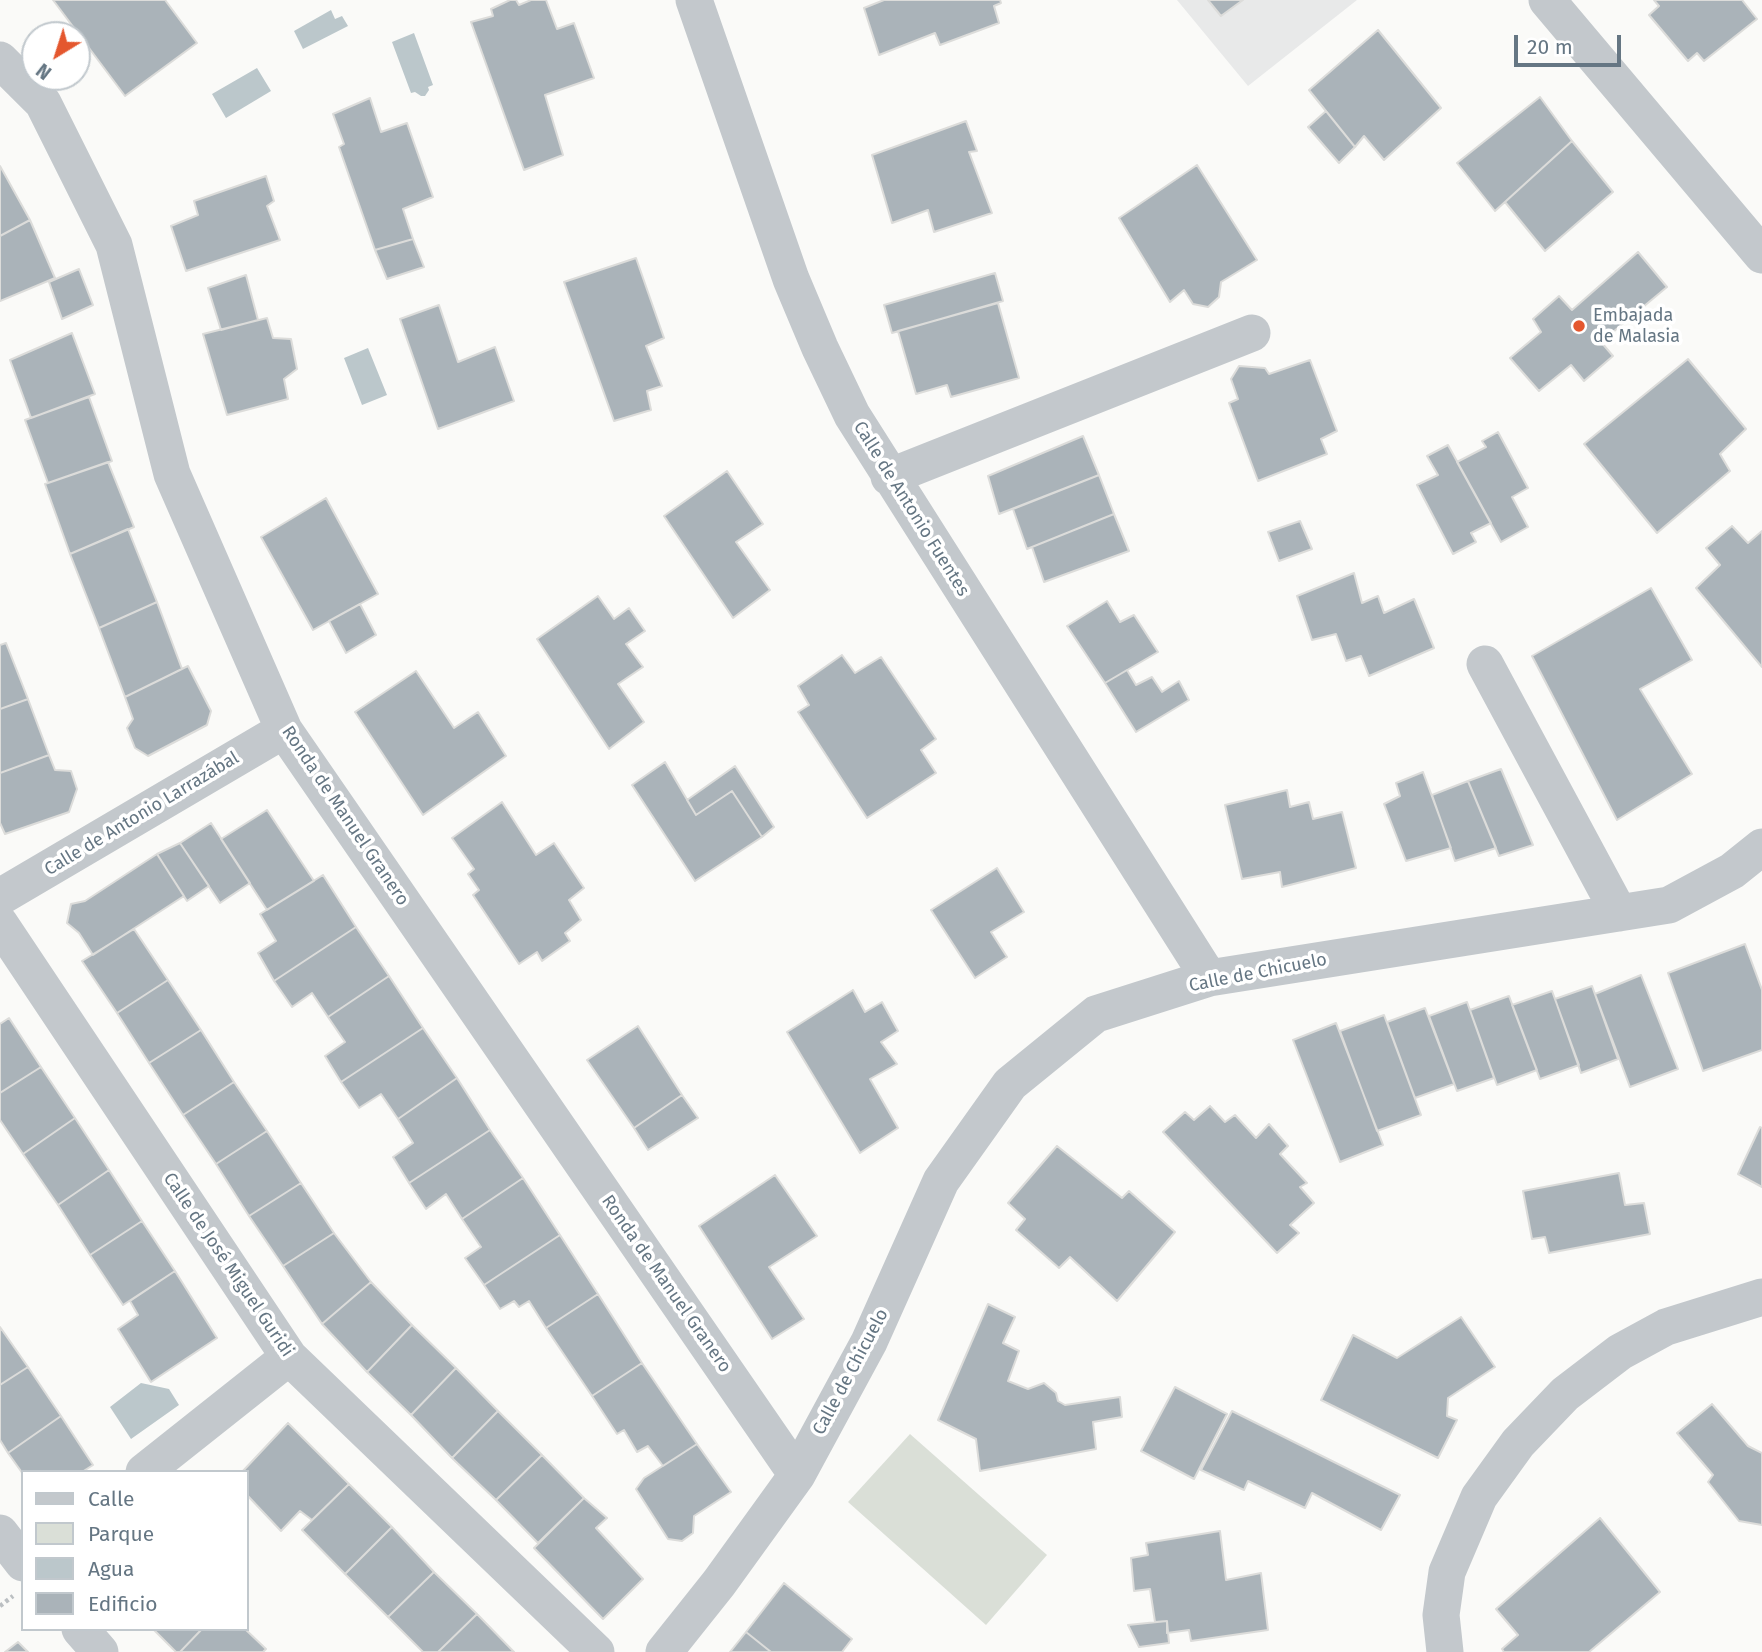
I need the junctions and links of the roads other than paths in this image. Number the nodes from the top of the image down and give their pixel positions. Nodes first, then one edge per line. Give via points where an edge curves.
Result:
1 (694, 0) edge
2 (1547, 0) edge
3 (0, 60) edge
4 (1762, 255) edge
5 (1252, 333) dead end
6 (889, 477) junction
7 (1485, 664) dead end
8 (284, 730) junction
9 (1762, 847) edge
10 (0, 897) edge
11 (1619, 914) junction
12 (0, 924) edge
13 (1209, 978) junction
14 (1762, 1297) edge
15 (289, 1357) junction
16 (147, 1470) edge
17 (797, 1475) junction
18 (0, 1532) edge
19 (18, 1579) edge
20 (82, 1631) edge
21 (100, 1652) edge
22 (596, 1652) edge
23 (664, 1652) edge
24 (1446, 1652) edge

1 - 6 street, Calle de Antonio Fuentes via 820,348
2 - 4 street
3 - 8 street, Ronda de Manuel Granero via 43,103 114,245 172,474
5 - 6 street
6 - 13 street, Calle de Antonio Fuentes
7 - 11 street
8 - 10 street, Calle de Antonio Larrazábal
8 - 17 street, Ronda de Manuel Granero
9 - 11 street, Calle de Chicuelo via 1732,870 1669,905
11 - 13 street, Calle de Chicuelo
12 - 15 street, Calle de José Miguel Guridi
13 - 17 street, Calle de Chicuelo via 1096,1014 1010,1084 941,1181 869,1342
14 - 24 street via 1666,1327 1619,1352 1565,1394 1518,1443 1479,1497 1447,1572 1441,1615
15 - 16 street
15 - 22 street, Calle de José Miguel Guridi
17 - 23 street, Calle de Chicuelo
18 - 19 street
20 - 21 street

